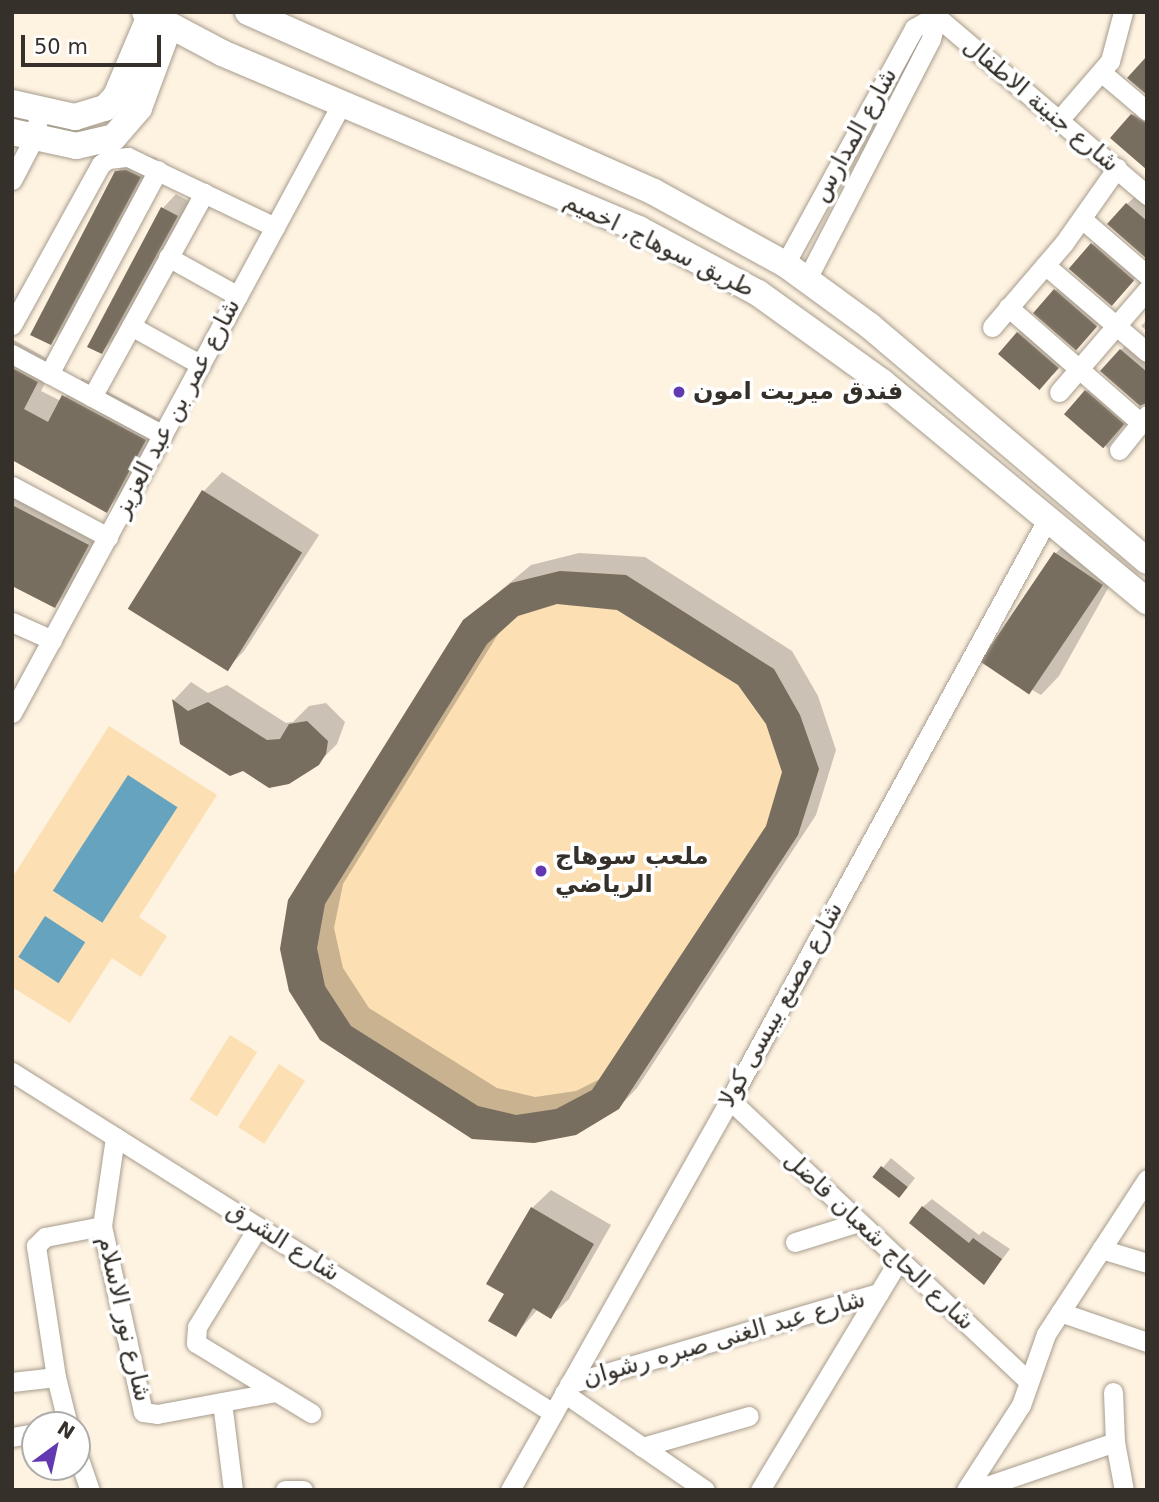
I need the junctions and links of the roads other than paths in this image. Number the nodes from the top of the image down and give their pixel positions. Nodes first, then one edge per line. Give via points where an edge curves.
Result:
1 (1123, 12) edge
2 (251, 13) edge
3 (936, 14) edge
4 (155, 18) edge
5 (1101, 72) junction
6 (12, 103) edge
7 (342, 103) junction
8 (40, 110) junction
9 (1147, 111) edge
10 (1059, 120) junction
11 (23, 135) edge
12 (1116, 168) junction
13 (158, 170) junction
14 (12, 180) edge
15 (654, 192) junction
16 (204, 193) junction
17 (1147, 194) edge
18 (1082, 219) junction
19 (275, 227) junction
20 (639, 229) junction
21 (168, 257) junction
22 (785, 264) junction
23 (1045, 265) junction
24 (1147, 275) edge
25 (807, 279) junction
26 (1147, 290) edge
27 (238, 296) junction
28 (1008, 307) junction
29 (12, 325) edge
30 (131, 326) junction
31 (1116, 326) junction
32 (992, 327) dead end
33 (1147, 352) edge
34 (12, 354) edge
35 (201, 365) junction
36 (1079, 369) junction
37 (49, 374) junction
38 (1059, 392) dead end
39 (92, 397) junction
40 (1144, 418) edge
41 (163, 435) junction
42 (1119, 450) dead end
43 (12, 486) edge
44 (1048, 518) junction
45 (108, 537) junction
46 (1147, 561) edge
47 (1147, 601) edge
48 (12, 622) edge
49 (52, 640) junction
50 (12, 713) edge
51 (12, 1072) edge
52 (730, 1100) junction
53 (115, 1136) junction
54 (1147, 1179) edge
55 (859, 1222) junction
56 (102, 1226) junction
57 (258, 1227) junction
58 (795, 1242) dead end
59 (1101, 1249) junction
60 (900, 1260) junction
61 (1147, 1263) edge
62 (879, 1293) junction
63 (1060, 1312) junction
64 (1147, 1342) edge
65 (55, 1377) junction
66 (1028, 1381) junction
67 (12, 1382) edge
68 (567, 1389) junction
69 (276, 1392) junction
70 (1113, 1392) dead end
71 (222, 1402) junction
72 (64, 1411) edge
73 (311, 1413) dead end
74 (553, 1413) junction
75 (749, 1416) dead end
76 (1115, 1442) junction
77 (642, 1447) junction
78 (233, 1490) edge
79 (285, 1490) edge
80 (303, 1490) edge
81 (510, 1490) edge
82 (705, 1490) edge
83 (760, 1490) edge
84 (966, 1490) edge
85 (975, 1490) edge
86 (1124, 1490) edge

1 - 5 street via 1116,48
2 - 15 main road, طريق سوهاج, اخميم
3 - 10 street, شارع جنينة الاطفال
3 - 22 street, شارع المدارس via 914,28
3 - 25 street, شارع المدارس via 931,39
4 - 7 main road, طريق سوهاج, اخميم
4 - 8 main road via 105,108 75,117
4 - 11 main road via 139,108 114,137 76,146
5 - 9 street
5 - 10 street
6 - 8 main road
7 - 19 street, شارع عمر بن عبد العزيز
7 - 20 main road, طريق سوهاج, اخميم
8 - 11 street
10 - 12 street, شارع جنينة الاطفال
11 - 14 street
12 - 17 street, شارع جنينة الاطفال
12 - 18 street
13 - 16 street
13 - 29 street via 128,157 101,164
13 - 37 street
15 - 20 main road
15 - 22 main road, طريق سوهاج, اخميم
16 - 19 street
16 - 21 street
18 - 23 street
18 - 24 street
19 - 27 street, شارع عمر بن عبد العزيز
20 - 44 main road, طريق سوهاج, اخميم via 758,293 822,336
21 - 27 street
21 - 30 street
22 - 25 main road, طريق سوهاج, اخميم
23 - 28 street
23 - 31 street
25 - 46 main road, طريق سوهاج, اخميم via 870,326
26 - 31 street
27 - 35 street, شارع عمر بن عبد العزيز
28 - 32 street
28 - 36 street
30 - 35 street
30 - 39 street
31 - 33 street
31 - 36 street
34 - 37 street
35 - 41 street, شارع عمر بن عبد العزيز
36 - 38 street
36 - 40 street
37 - 39 street
39 - 41 street
40 - 42 street
41 - 45 street, شارع عمر بن عبد العزيز
43 - 45 street
44 - 47 main road, طريق سوهاج, اخميم
44 - 52 street, شارع مصنع بيبسى كولا
45 - 49 street, شارع عمر بن عبد العزيز
48 - 49 street
49 - 50 street, شارع عمر بن عبد العزيز
51 - 53 street, شارع الشرق
52 - 55 street, شارع الحاج شعبان فاضل
52 - 68 street, شارع مصنع بيبسى كولا
53 - 56 street, شارع نور الاسلام
53 - 57 street, شارع الشرق
54 - 59 street
55 - 58 street
55 - 60 street, شارع الحاج شعبان فاضل
56 - 65 street via 45,1237 36,1246
56 - 71 street, شارع نور الاسلام via 144,1412 157,1415
57 - 69 street via 194,1335 202,1349
57 - 74 street, شارع الشرق
59 - 61 street
59 - 63 street
60 - 62 street
60 - 66 street, شارع الحاج شعبان فاضل
62 - 68 street, شارع عبد الغنى صبره رشوان
62 - 83 street
63 - 64 street
63 - 66 street
65 - 67 street
65 - 72 street
66 - 84 street via 1021,1405
68 - 74 street, شارع مصنع بيبسى كولا
68 - 77 street
69 - 71 street, شارع نور الاسلام
69 - 73 street
70 - 76 street
71 - 78 street
74 - 81 street, شارع مصنع بيبسى كولا
75 - 77 street
76 - 85 street
76 - 86 street
77 - 82 street
79 - 80 street

